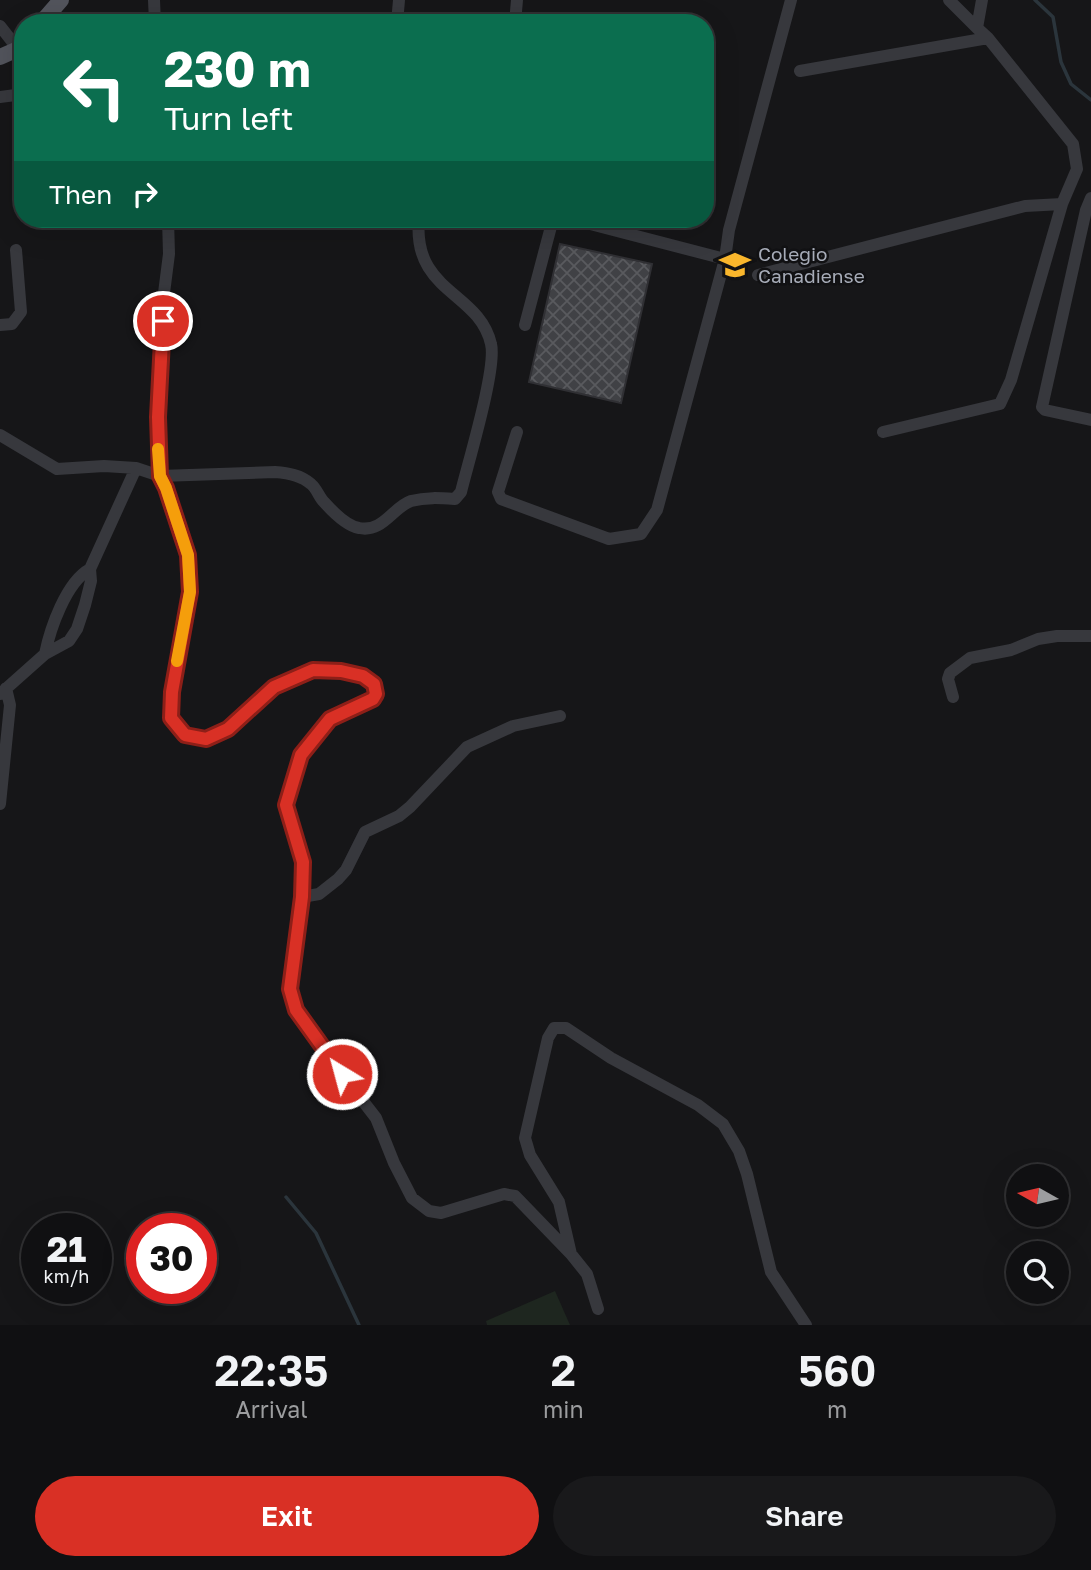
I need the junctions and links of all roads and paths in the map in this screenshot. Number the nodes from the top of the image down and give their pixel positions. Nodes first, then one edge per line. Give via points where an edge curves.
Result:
1 (61, 0) edge
2 (790, 0) edge
3 (949, 0) edge
4 (982, 0) edge
5 (49, 14) edge
6 (0, 26) edge
7 (977, 28) junction
8 (988, 38) junction
9 (14, 40) edge
10 (800, 71) dead end
11 (1091, 198) edge
12 (1062, 204) junction
13 (168, 228) edge
14 (418, 228) edge
15 (551, 228) edge
16 (606, 228) edge
17 (16, 250) dead end
18 (725, 259) junction
19 (758, 275) dead end
20 (0, 325) edge
21 (525, 325) dead end
22 (1091, 420) edge
23 (517, 432) dead end
24 (883, 432) dead end
25 (0, 435) edge
26 (136, 468) junction
27 (160, 476) junction
28 (90, 569) junction
29 (1091, 636) edge
30 (45, 654) junction
31 (3, 691) edge
32 (953, 697) dead end
33 (560, 716) dead end
34 (0, 804) edge
35 (302, 897) junction
36 (571, 1254) junction
37 (598, 1309) dead end
38 (806, 1325) edge

1 - 5 main road
2 - 18 street
3 - 7 street
4 - 7 street
6 - 9 street
7 - 8 street
8 - 10 street
8 - 12 street via 1073,144 1077,169
11 - 22 street via 1042,407
12 - 19 street via 1025,206
12 - 24 street via 1000,404
13 - 27 street via 158,417
14 - 27 street via 424,260 434,276 484,325 492,346 461,492 455,499 408,502 382,524 357,528 323,501 313,486 290,474
15 - 21 street
16 - 18 street
17 - 20 street via 21,312 12,324
18 - 23 street via 657,510 641,534 609,539 501,499 498,492
25 - 26 street via 57,468
26 - 27 street
26 - 28 street
27 - 35 street via 188,555 190,592 171,718 185,735 206,739 228,729 274,687 313,670 352,673 374,684 373,699 330,719 301,755 290,785 286,805 303,862
28 - 30 street via 68,594 49,631
28 - 30 street via 91,581 77,629 69,641
29 - 32 street via 1038,639 970,659 950,673
30 - 31 street
31 - 34 street via 10,705
33 - 35 street via 513,726 467,747 410,807 365,832 338,879 319,894
35 - 36 street via 290,989 296,1010 376,1118 412,1198 429,1211 441,1213 504,1194 515,1196
36 - 37 street via 587,1275
36 - 38 street via 559,1202 530,1155 526,1138 554,1028 566,1028 723,1124 747,1174 771,1272

